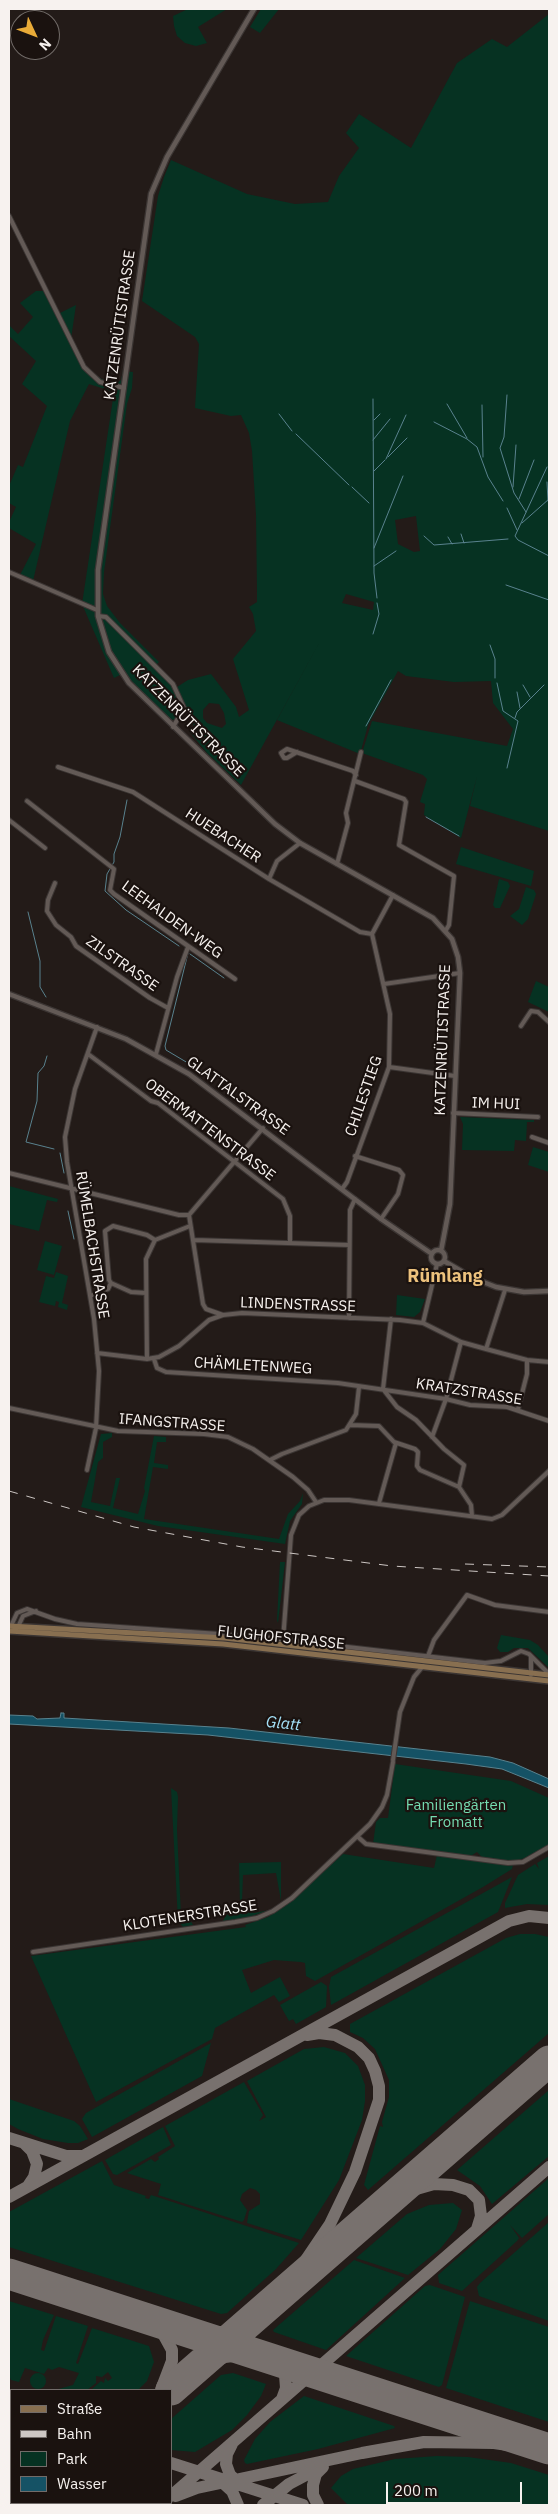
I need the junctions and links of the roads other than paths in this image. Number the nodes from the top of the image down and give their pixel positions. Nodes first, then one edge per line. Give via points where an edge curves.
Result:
1 (254, 9) edge
2 (9, 216) edge
3 (124, 388) junction
4 (9, 572) edge
5 (97, 610) junction
6 (98, 616) junction
7 (173, 727) junction
8 (296, 752) dead end
9 (361, 752) dead end
10 (58, 767) dead end
11 (356, 774) junction
12 (355, 781) junction
13 (27, 800) dead end
14 (9, 820) edge
15 (300, 843) junction
16 (45, 848) dead end
17 (337, 864) junction
18 (270, 879) junction
19 (55, 883) dead end
20 (393, 895) junction
21 (446, 930) junction
22 (372, 934) junction
23 (188, 947) junction
24 (460, 973) junction
25 (235, 979) dead end
26 (384, 984) junction
27 (9, 994) edge
28 (168, 1008) junction
29 (549, 1022) edge
30 (521, 1026) dead end
31 (97, 1028) junction
32 (88, 1054) junction
33 (156, 1054) junction
34 (389, 1067) junction
35 (455, 1076) junction
36 (453, 1114) junction
37 (538, 1117) dead end
38 (263, 1128) junction
39 (532, 1137) dead end
40 (549, 1144) edge
41 (356, 1156) junction
42 (236, 1162) junction
43 (9, 1173) edge
44 (71, 1189) junction
45 (342, 1189) junction
46 (355, 1199) junction
47 (188, 1215) junction
48 (381, 1219) junction
49 (190, 1226) junction
50 (155, 1240) junction
51 (194, 1240) junction
52 (290, 1242) junction
53 (349, 1245) junction
54 (441, 1251) junction
55 (432, 1254) junction
56 (444, 1261) junction
57 (437, 1264) junction
58 (111, 1284) junction
59 (505, 1290) junction
60 (549, 1291) edge
61 (146, 1293) junction
62 (90, 1296) junction
63 (223, 1316) junction
64 (349, 1318) junction
65 (391, 1319) junction
66 (422, 1323) junction
67 (461, 1342) junction
68 (486, 1349) junction
69 (97, 1353) junction
70 (147, 1359) junction
71 (154, 1359) junction
72 (527, 1360) junction
73 (549, 1362) edge
74 (359, 1386) junction
75 (383, 1390) junction
76 (446, 1398) junction
77 (9, 1408) edge
78 (518, 1409) junction
79 (549, 1421) edge
80 (350, 1425) junction
81 (96, 1428) junction
82 (432, 1437) junction
83 (396, 1443) junction
84 (270, 1460) junction
85 (87, 1470) dead end
86 (549, 1471) edge
87 (459, 1487) junction
88 (316, 1502) junction
89 (379, 1503) junction
90 (472, 1516) junction
91 (36, 1611) junction
92 (549, 1612) edge
93 (12, 1628) edge
94 (283, 1640) junction
95 (428, 1656) junction
96 (531, 1657) junction
97 (536, 1662) junction
98 (404, 1664) junction
99 (424, 1666) junction
100 (549, 1674) edge
101 (533, 1675) junction
102 (414, 1678) junction
103 (549, 1680) edge
104 (358, 1837) junction
105 (549, 1847) edge
106 (33, 1952) dead end

1 - 3 street, KATZENRÜTISTRASSE via 154,184
2 - 3 street via 84,367 100,382
3 - 5 street, KATZENRÜTISTRASSE via 98,570
4 - 5 street
5 - 6 street, KATZENRÜTISTRASSE
6 - 7 street, KATZENRÜTISTRASSE via 107,646 121,672
6 - 7 street via 106,617 173,684 184,708
7 - 15 street, KATZENRÜTISTRASSE via 275,824
8 - 11 street
9 - 11 street
10 - 18 street, HUEBACHER via 133,792
11 - 12 street
12 - 17 street
12 - 21 street via 404,799 399,845 454,876
13 - 23 street, LEEHALDEN-WEG via 114,868 111,887 114,894
14 - 16 street
15 - 17 street, KATZENRÜTISTRASSE
15 - 18 street via 277,861
17 - 20 street, KATZENRÜTISTRASSE
18 - 22 street, HUEBACHER via 360,932
19 - 28 street, ZILSTRASSE via 47,911 56,925 71,937 76,946
20 - 21 street, KATZENRÜTISTRASSE via 433,918
20 - 22 street
21 - 24 street, KATZENRÜTISTRASSE via 457,952
22 - 26 street, CHILESTIEG
23 - 25 street, LEEHALDEN-WEG
23 - 28 street
24 - 26 street
24 - 35 street, KATZENRÜTISTRASSE
26 - 34 street, CHILESTIEG via 390,1022
27 - 31 street, GLATTALSTRASSE
28 - 33 street
29 - 30 street via 538,1012 531,1011
31 - 32 street, RÜMELBACHSTRASSE
31 - 33 street, GLATTALSTRASSE
32 - 42 street, OBERMATTENSTRASSE
32 - 44 street, RÜMELBACHSTRASSE via 75,1089 66,1137
33 - 38 street, GLATTALSTRASSE via 197,1079
34 - 35 street
34 - 41 street, CHILESTIEG
35 - 36 street, KATZENRÜTISTRASSE
36 - 37 street, IM HUI
36 - 54 street, KATZENRÜTISTRASSE via 450,1204
38 - 42 street
38 - 45 street, GLATTALSTRASSE
39 - 40 street
41 - 45 street, CHILESTIEG
41 - 48 street via 399,1170 403,1175 398,1194
42 - 47 street
42 - 52 street, OBERMATTENSTRASSE via 287,1205
43 - 44 street
44 - 47 street via 178,1216
44 - 62 street, RÜMELBACHSTRASSE
45 - 46 street, GLATTALSTRASSE
46 - 48 street, GLATTALSTRASSE
46 - 53 street via 350,1210
47 - 49 street
48 - 55 street, GLATTALSTRASSE
49 - 50 street
49 - 51 street
50 - 58 street via 113,1226 108,1228 105,1237
50 - 61 street via 146,1259
51 - 52 street
51 - 63 street via 203,1304 206,1309
52 - 53 street
53 - 64 street
54 - 55 street
54 - 56 street
55 - 57 street via 432,1260
56 - 57 street
56 - 59 street via 473,1278
57 - 66 street
58 - 61 street via 131,1292
58 - 62 street
59 - 60 street
59 - 68 street
61 - 70 street
62 - 69 street, RÜMELBACHSTRASSE
63 - 64 street, LINDENSTRASSE via 242,1313
63 - 71 street, LINDENSTRASSE via 209,1320 179,1346
64 - 65 street, LINDENSTRASSE
65 - 66 street, LINDENSTRASSE
65 - 75 street
66 - 67 street, LINDENSTRASSE
67 - 68 street, LINDENSTRASSE
67 - 76 street
68 - 72 street, LINDENSTRASSE
69 - 70 street, LINDENSTRASSE
69 - 81 street, RÜMELBACHSTRASSE
70 - 71 street, LINDENSTRASSE
71 - 74 street, CHÄMLETENWEG via 158,1368 166,1372 318,1380
72 - 73 street, LINDENSTRASSE
72 - 78 street
74 - 75 street, CHÄMLETENWEG
74 - 80 street via 356,1414
75 - 76 street, KRATZSTRASSE
75 - 82 street via 397,1407
76 - 78 street, KRATZSTRASSE via 470,1405
76 - 82 street
77 - 81 street, IFANGSTRASSE
78 - 79 street, KRATZSTRASSE
80 - 83 street via 379,1426
80 - 84 street via 339,1434
81 - 84 street, IFANGSTRASSE via 218,1435 247,1445
81 - 85 street, RÜMELBACHSTRASSE
82 - 87 street via 464,1465
83 - 87 street via 418,1452 417,1466 420,1470
83 - 89 street
84 - 88 street, IFANGSTRASSE via 302,1484
86 - 90 street via 502,1515 492,1519
87 - 90 street via 471,1505
88 - 89 street via 334,1499
88 - 94 street via 299,1515 291,1535
89 - 90 street
91 - 93 street via 23,1616
91 - 93 street via 22,1610 14,1616
91 - 94 street via 77,1624
92 - 95 street via 495,1604 467,1595 434,1640
93 - 98 main road, FLUGHOFSTRASSE via 193,1641
93 - 101 main road, FLUGHOFSTRASSE via 225,1638
94 - 95 street
95 - 96 street via 485,1663 501,1661 519,1651
96 - 97 street
96 - 101 street
97 - 100 street
97 - 101 street
98 - 99 main road, FLUGHOFSTRASSE
98 - 102 street via 412,1669
99 - 101 main road, FLUGHOFSTRASSE
99 - 102 street, KLOTENERSTRASSE
100 - 101 main road, FLUGHOFSTRASSE
101 - 103 main road, FLUGHOFSTRASSE
102 - 104 street, KLOTENERSTRASSE via 400,1712 390,1785 382,1808
104 - 105 street via 366,1844 508,1863 523,1862
104 - 106 street, KLOTENERSTRASSE via 292,1898 266,1915

